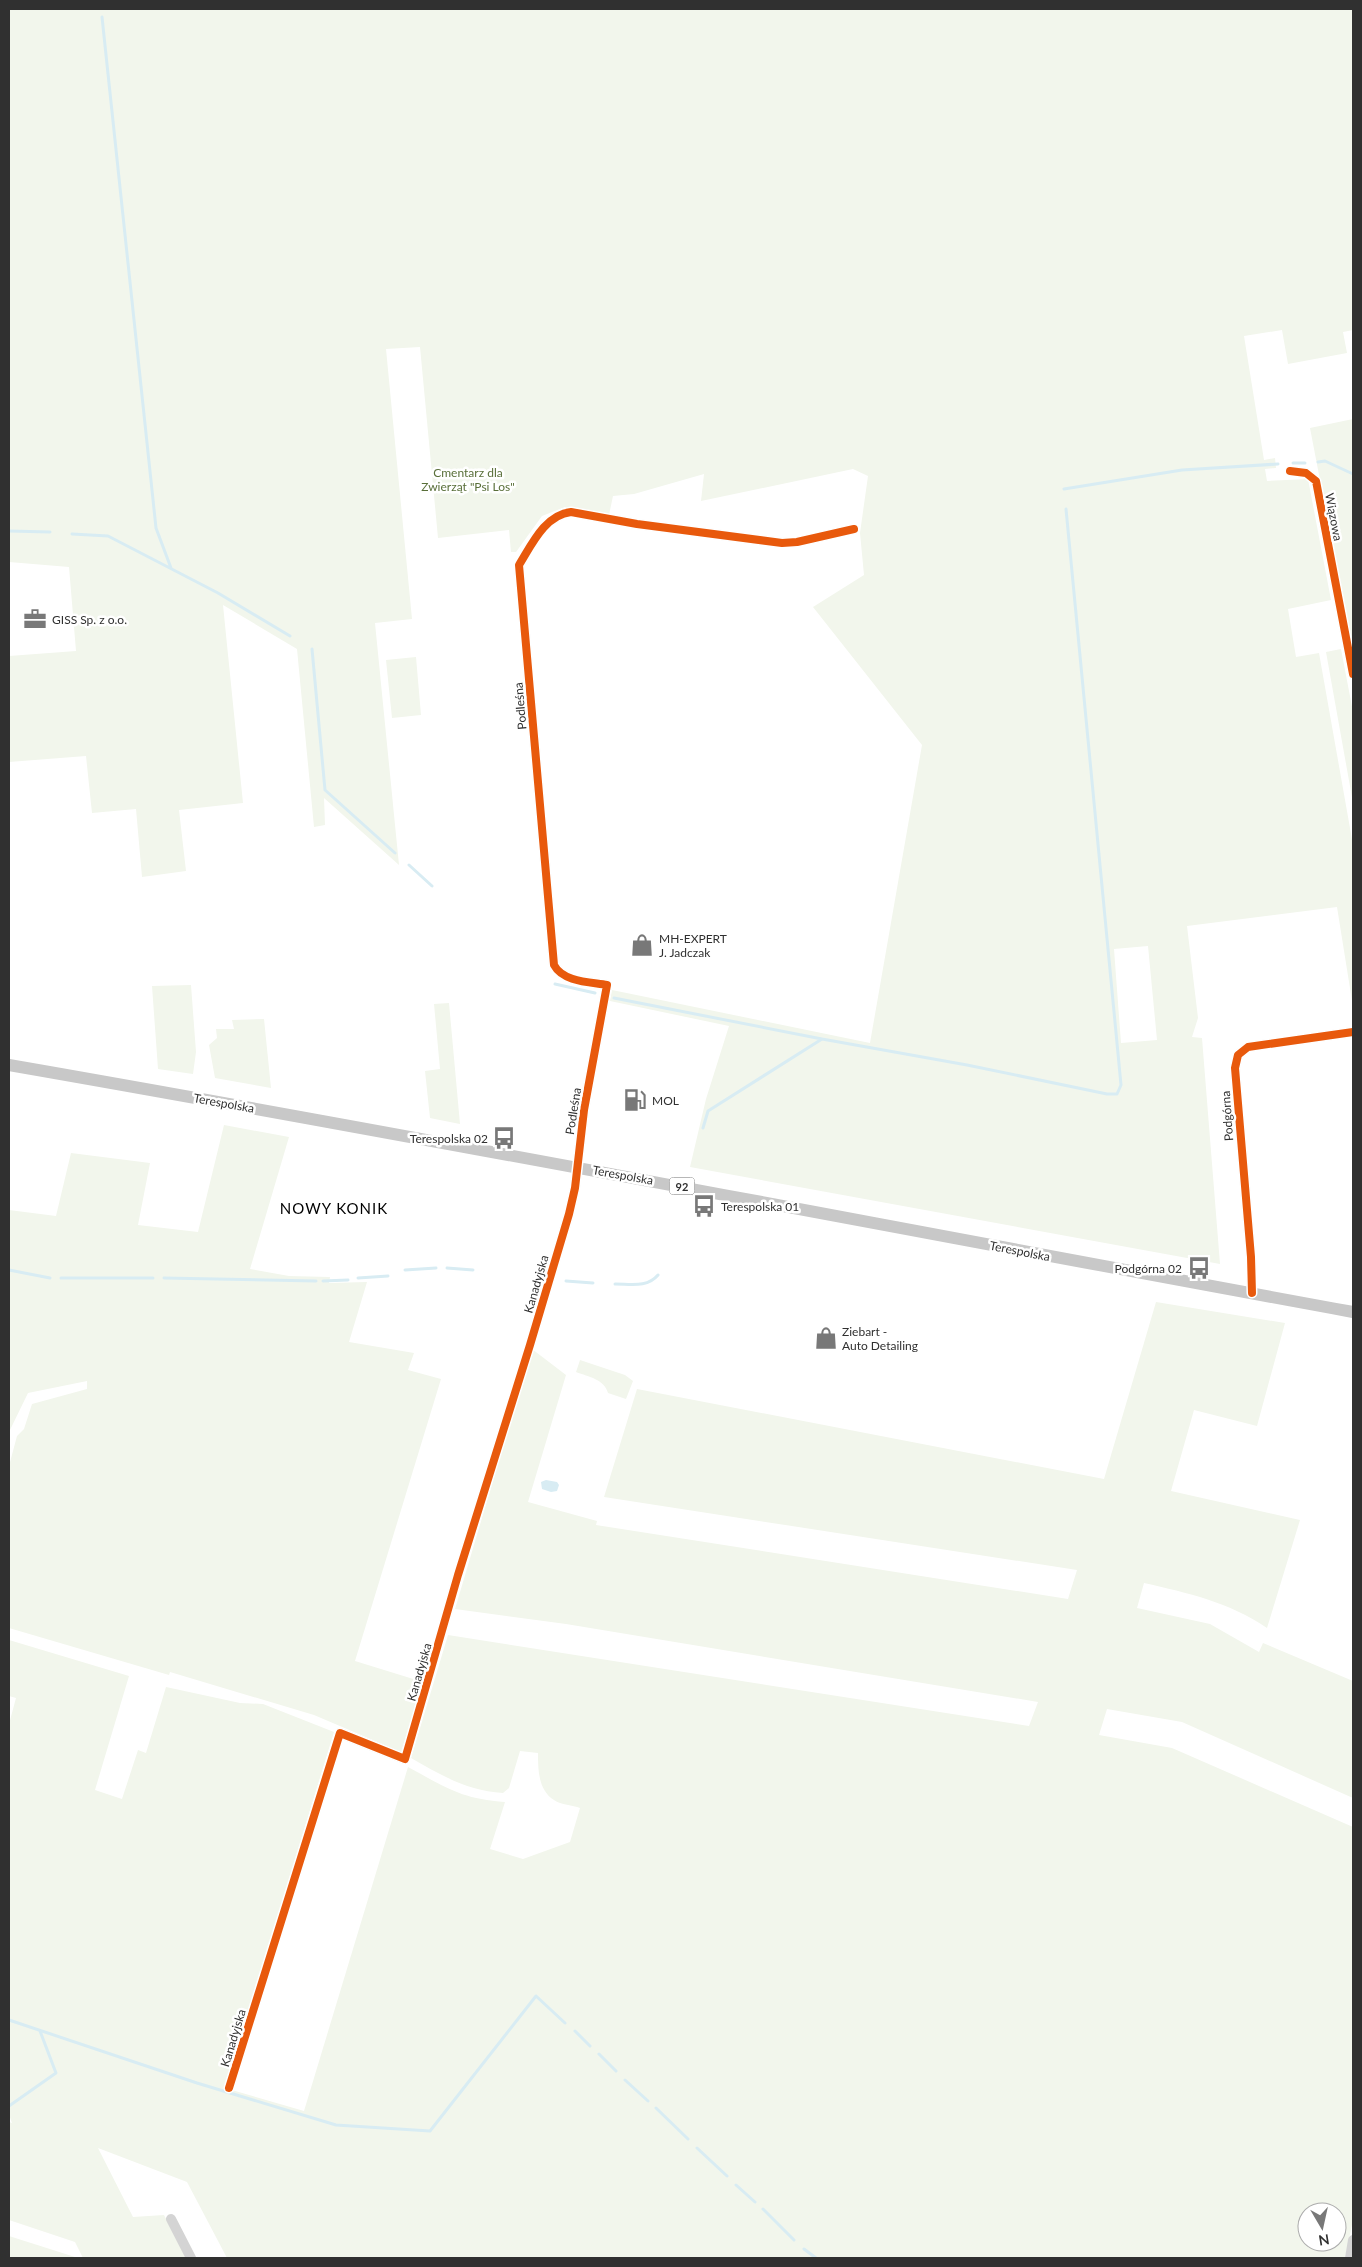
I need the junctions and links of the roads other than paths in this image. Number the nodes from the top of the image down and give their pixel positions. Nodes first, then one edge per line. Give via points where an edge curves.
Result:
1 (1290, 471) dead end
2 (854, 529) dead end
3 (1353, 674) edge
4 (1353, 1032) edge
5 (9, 1065) edge
6 (577, 1167) junction
7 (1252, 1293) junction
8 (1353, 1312) edge
9 (229, 2088) dead end
10 (171, 2219) dead end
11 (1353, 2240) edge
12 (191, 2258) edge
13 (1350, 2258) edge

1 - 3 street, Wiązowa via 1306,473 1316,481
2 - 6 street, Podleśna via 782,543 571,512 562,513 544,527 519,565 554,966 565,977 607,985
4 - 7 street, Podgórna via 1248,1047 1238,1055 1235,1068
5 - 6 main road, Terespolska / 92
6 - 7 main road, Terespolska / 92
6 - 9 street, Kanadyjska via 569,1214 405,1759 340,1733
7 - 8 main road, Terespolska / 92
10 - 12 street
11 - 13 street

